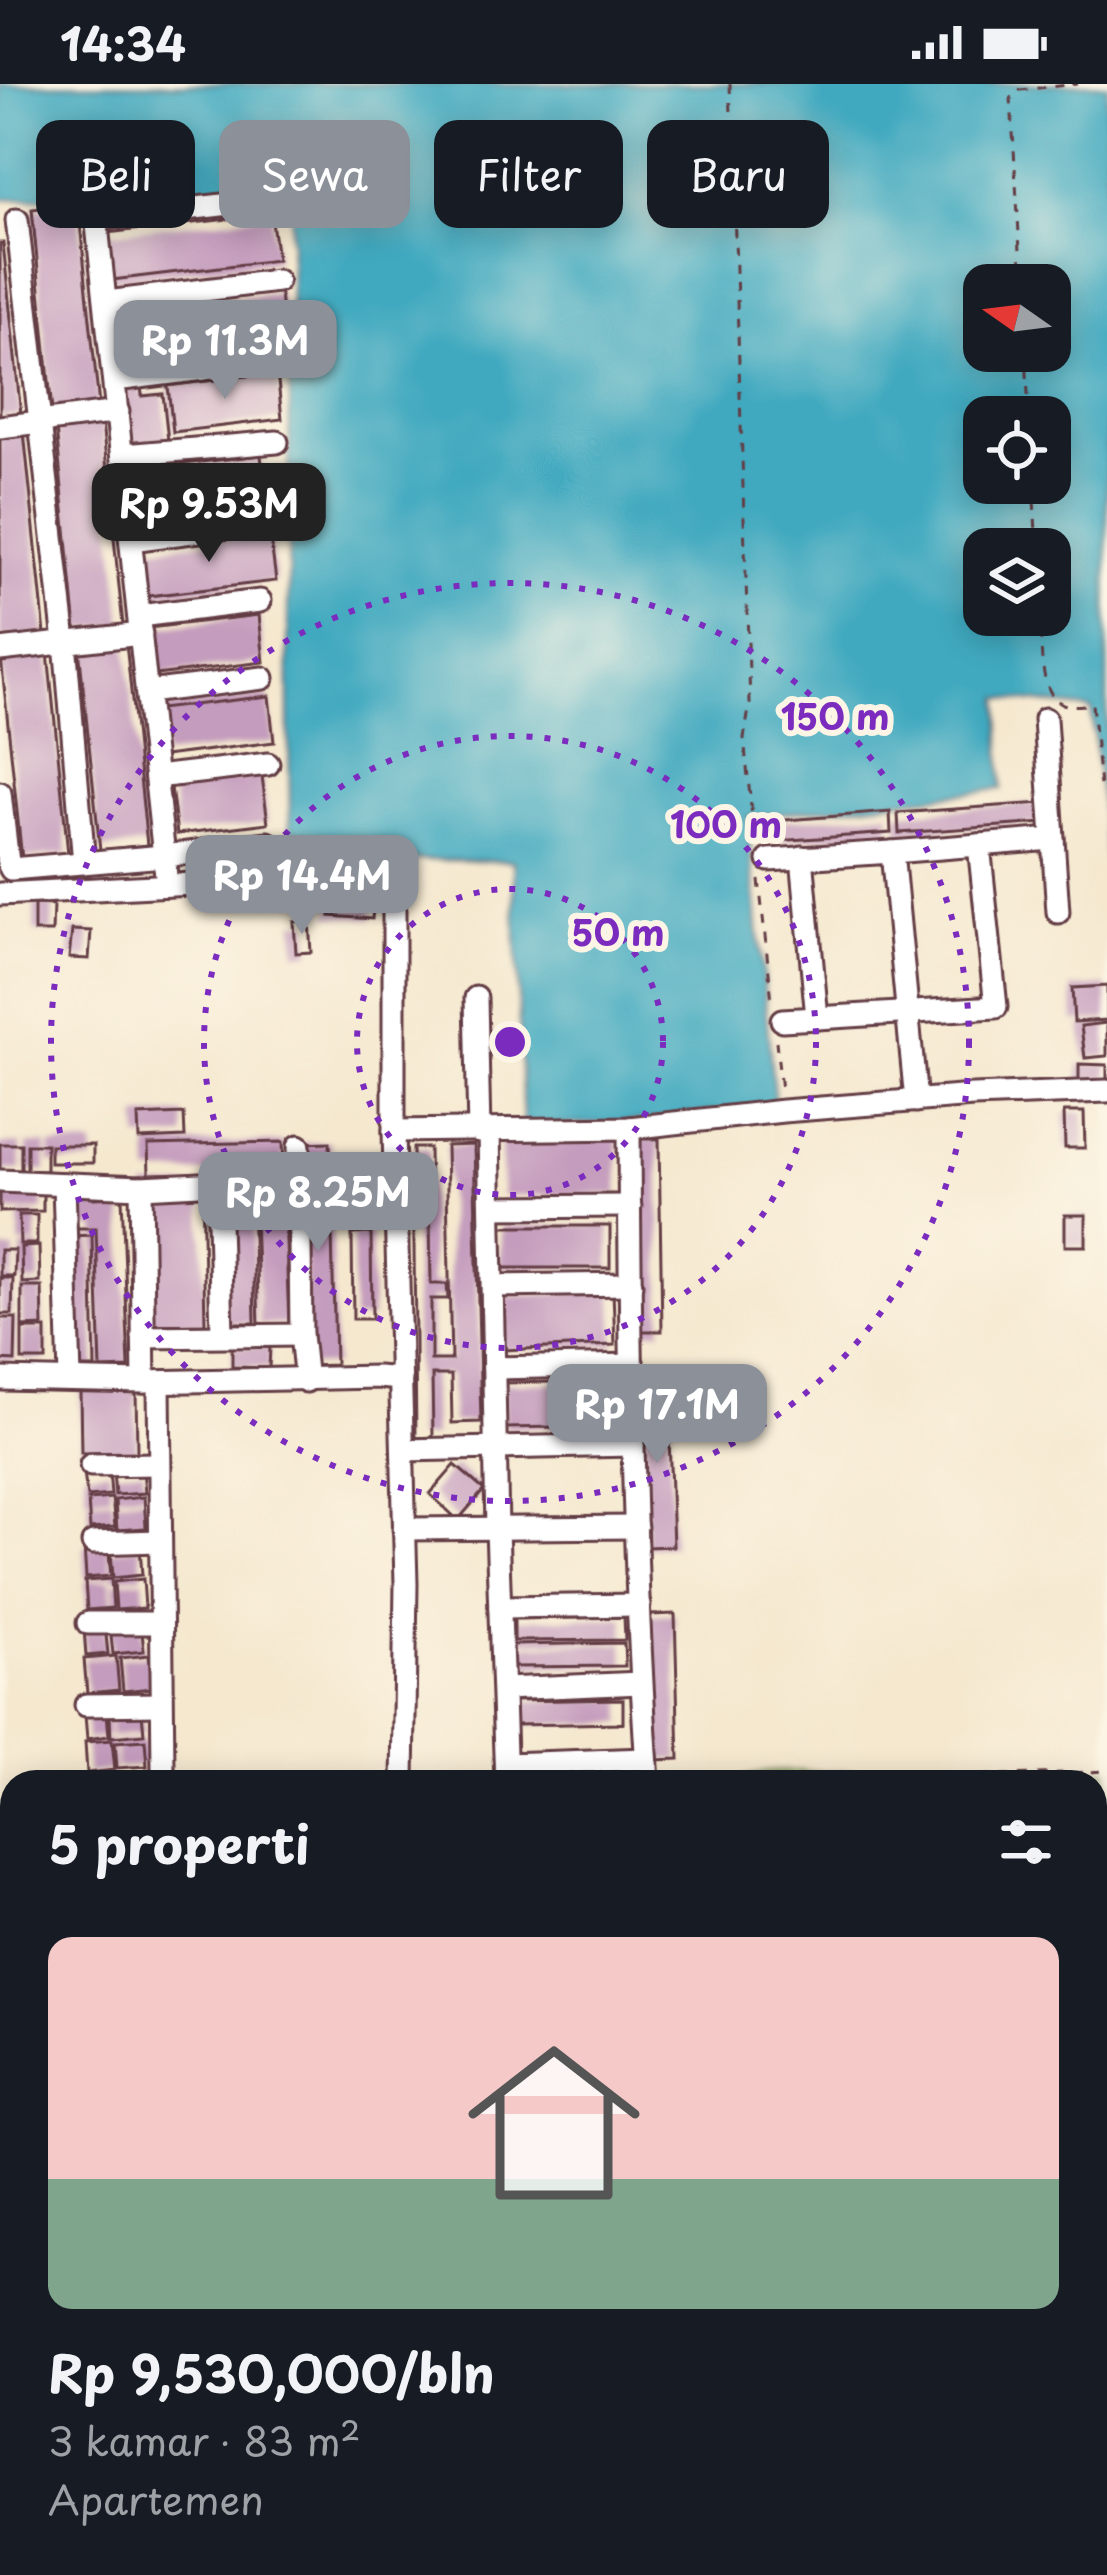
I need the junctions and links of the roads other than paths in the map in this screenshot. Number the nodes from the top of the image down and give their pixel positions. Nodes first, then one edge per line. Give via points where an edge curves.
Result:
1 (219, 206) edge
2 (16, 220) dead end
3 (277, 281) dead end
4 (107, 302) junction
5 (278, 360) dead end
6 (115, 380) junction
7 (118, 412) junction
8 (39, 422) junction
9 (0, 427) edge
10 (277, 442) dead end
11 (123, 455) junction
12 (268, 522) dead end
13 (131, 540) junction
14 (260, 601) dead end
15 (140, 625) junction
16 (65, 642) junction
17 (0, 650) edge
18 (262, 678) dead end
19 (147, 692) junction
20 (1045, 719) dead end
21 (268, 764) dead end
22 (156, 777) junction
23 (0, 793) edge
24 (1053, 839) junction
25 (268, 844) dead end
26 (979, 845) junction
27 (892, 852) junction
28 (164, 856) junction
29 (760, 856) road end
30 (802, 857) junction
31 (84, 863) junction
32 (167, 885) junction
33 (0, 894) edge
34 (1058, 912) dead end
35 (476, 998) dead end
36 (777, 1010) road end
37 (907, 1012) junction
38 (818, 1018) junction
39 (1107, 1090) edge
40 (916, 1101) junction
41 (629, 1128) junction
42 (394, 1132) junction
43 (484, 1132) junction
44 (299, 1146) dead end
45 (301, 1179) junction
46 (0, 1181) edge
47 (218, 1183) junction
48 (64, 1184) junction
49 (141, 1187) junction
50 (630, 1205) junction
51 (492, 1207) junction
52 (631, 1284) junction
53 (494, 1286) junction
54 (222, 1334) junction
55 (301, 1335) junction
56 (143, 1337) junction
57 (633, 1364) junction
58 (494, 1368) junction
59 (0, 1378) edge
60 (70, 1379) junction
61 (400, 1379) junction
62 (305, 1381) junction
63 (152, 1382) junction
64 (633, 1445) junction
65 (495, 1446) junction
66 (403, 1450) junction
67 (159, 1464) junction
68 (91, 1465) dead end
69 (636, 1527) junction
70 (404, 1529) junction
71 (497, 1529) junction
72 (160, 1541) junction
73 (93, 1543) dead end
74 (639, 1605) junction
75 (500, 1607) junction
76 (88, 1623) dead end
77 (161, 1623) junction
78 (641, 1683) junction
79 (504, 1689) junction
80 (161, 1704) junction
81 (86, 1705) dead end
82 (163, 1770) edge
83 (403, 1770) edge
84 (506, 1770) edge
85 (647, 1770) edge

1 - 4 street via 100,219
2 - 8 street
3 - 4 street
4 - 6 street
5 - 6 street
6 - 7 street
7 - 8 street
7 - 11 street
8 - 9 street
8 - 16 street
10 - 11 street
11 - 13 street
12 - 13 street
13 - 15 street
14 - 15 street
15 - 16 street
15 - 19 street
16 - 17 street
16 - 31 street
18 - 19 street
19 - 22 street
20 - 24 street
21 - 22 street
22 - 28 street
23 - 31 street via 11,869
24 - 26 street
24 - 34 street
25 - 28 street
26 - 27 street
26 - 37 street via 996,1007
27 - 30 street
27 - 37 street
28 - 31 street
28 - 32 street
29 - 30 street
30 - 38 street
32 - 33 street
32 - 42 street via 367,875 385,883 394,902
35 - 43 street
36 - 38 street
37 - 38 street
37 - 40 street
39 - 40 street
40 - 41 street
41 - 43 street
41 - 50 street
42 - 43 street
42 - 61 street
43 - 51 street
44 - 45 street
45 - 47 street
45 - 55 street
46 - 48 street
47 - 49 street
47 - 54 street
48 - 49 street
48 - 60 street
49 - 56 street
50 - 51 street
50 - 52 street
51 - 53 street
52 - 53 street
52 - 57 street
53 - 58 street
54 - 55 street
54 - 56 street
55 - 62 street
56 - 63 street
57 - 58 street
57 - 64 street
58 - 65 street
59 - 60 street
60 - 63 street
61 - 62 street
61 - 66 street
62 - 63 street
63 - 67 street
64 - 65 street
64 - 69 street
65 - 66 street
65 - 71 street
66 - 70 street
67 - 68 street
67 - 72 street
69 - 71 street
69 - 74 street
70 - 71 street
70 - 83 street
71 - 75 street
72 - 73 street
72 - 77 street
74 - 75 street
74 - 78 street
75 - 79 street
76 - 77 street
77 - 80 street
78 - 79 street
78 - 85 street
79 - 84 street
80 - 81 street
80 - 82 street

